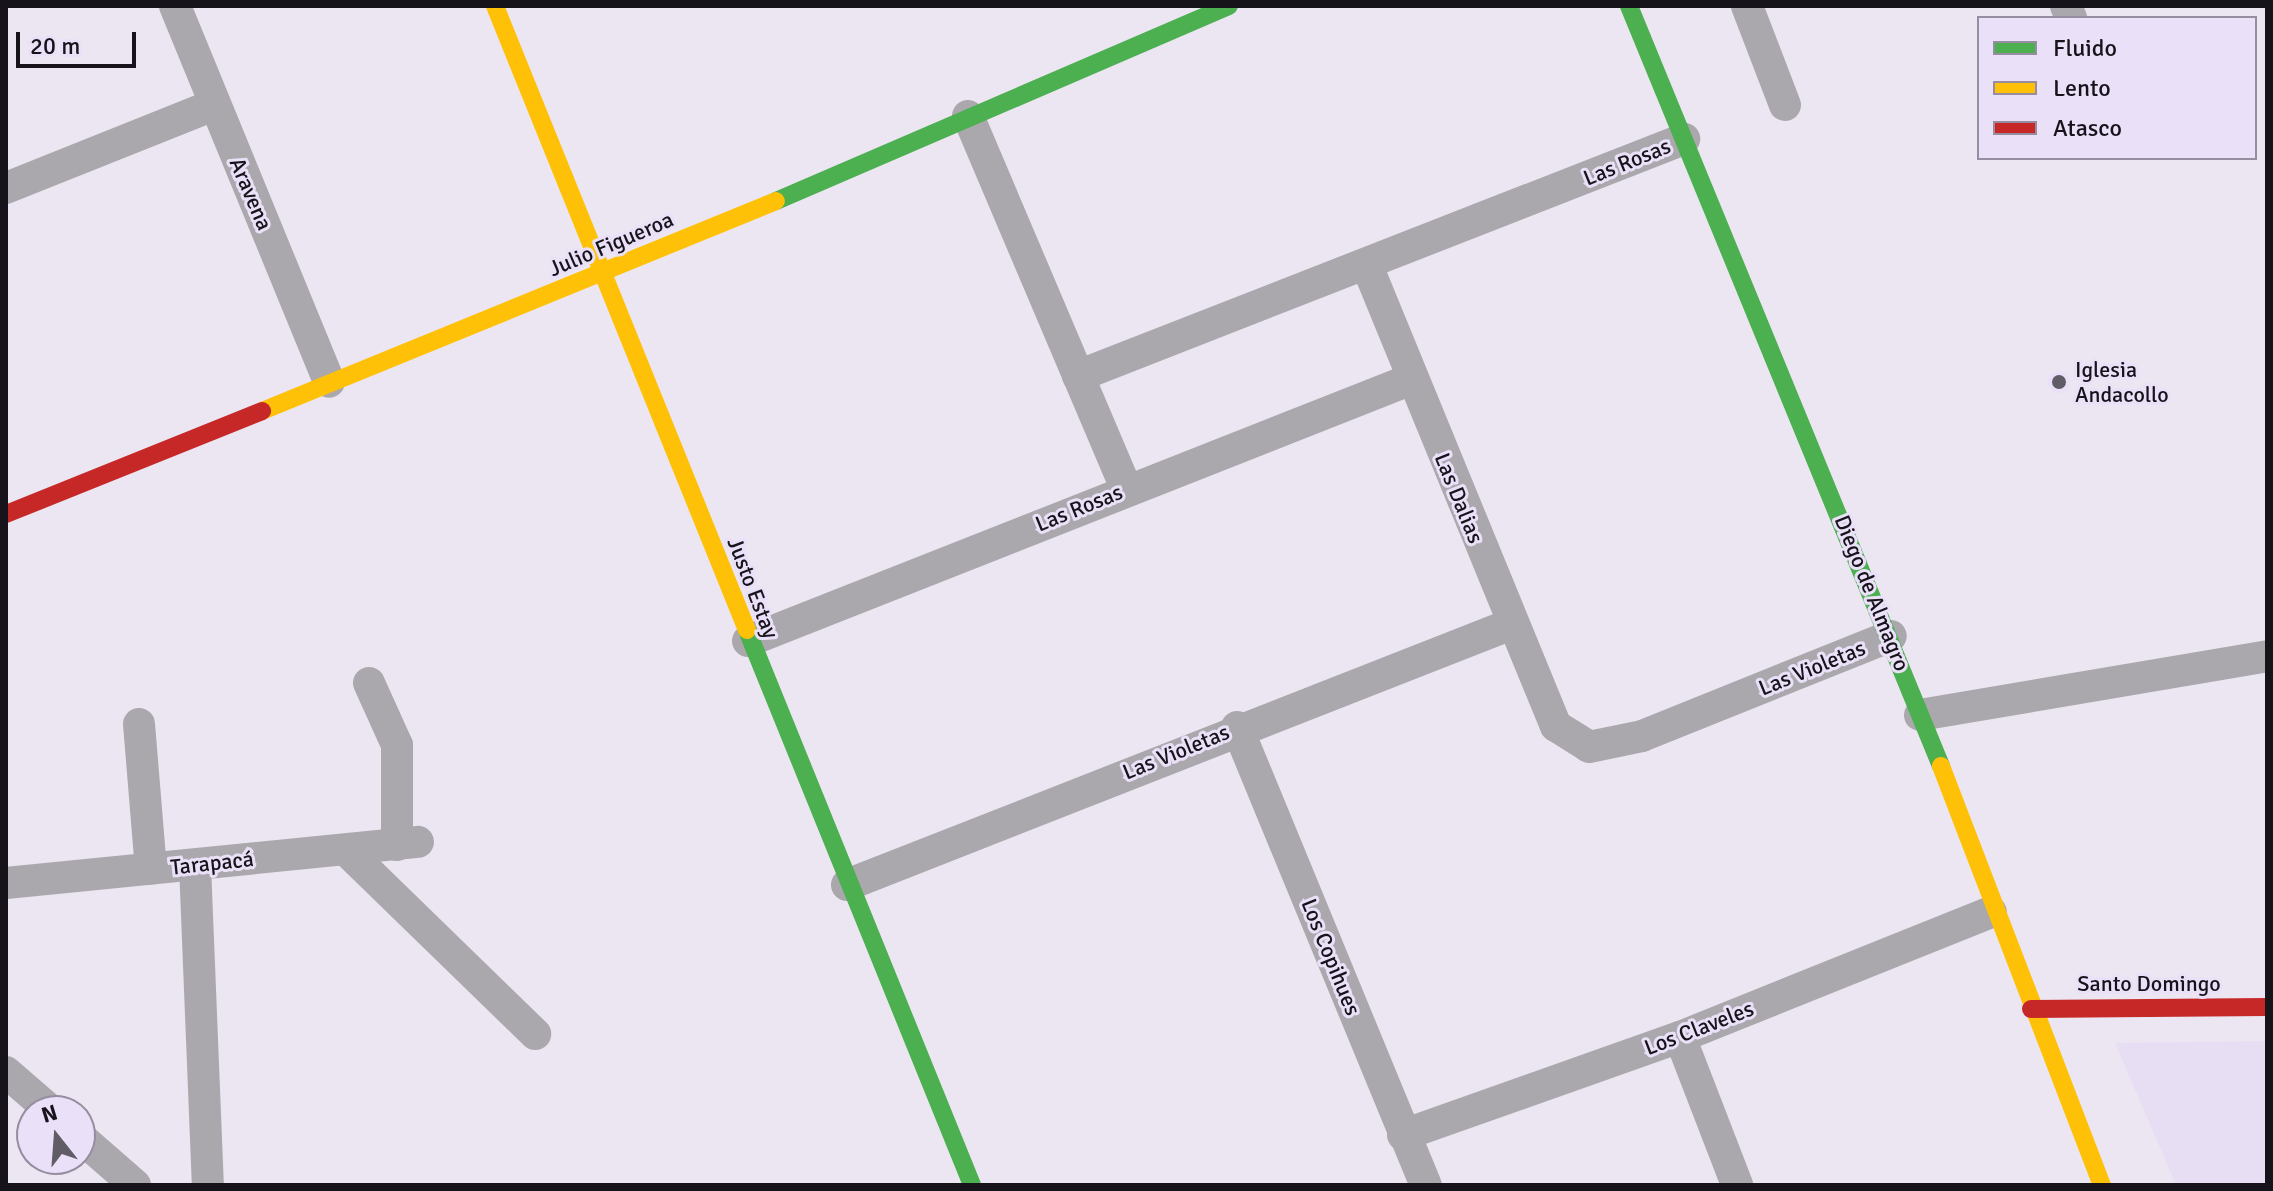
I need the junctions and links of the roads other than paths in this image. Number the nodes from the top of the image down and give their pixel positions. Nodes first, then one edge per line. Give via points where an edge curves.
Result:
1 (175, 6) edge
2 (495, 6) edge
3 (1229, 6) edge
4 (1629, 6) edge
5 (1747, 6) edge
6 (214, 105) junction
7 (1785, 105) dead end
8 (968, 116) junction
9 (1684, 139) junction
10 (6, 188) edge
11 (1368, 268) junction
12 (605, 274) junction
13 (1078, 376) junction
14 (1412, 379) junction
15 (329, 382) junction
16 (1126, 489) junction
17 (6, 514) edge
18 (1509, 625) junction
19 (1891, 636) junction
20 (748, 641) junction
21 (2267, 656) edge
22 (369, 683) dead end
23 (1920, 715) junction
24 (139, 724) dead end
25 (1556, 726) joint
26 (1237, 727) junction
27 (346, 850) junction
28 (195, 865) junction
29 (151, 869) junction
30 (6, 883) edge
31 (847, 885) junction
32 (1991, 912) junction
33 (2267, 1007) edge
34 (2031, 1009) junction
35 (535, 1034) dead end
36 (1680, 1037) junction
37 (6, 1072) edge
38 (33, 1095) edge
39 (1403, 1135) junction
40 (96, 1151) edge
41 (135, 1185) edge
42 (208, 1185) edge
43 (972, 1185) edge
44 (1426, 1185) edge
45 (1737, 1185) edge
46 (2102, 1185) edge

1 - 6 street, Aravena
2 - 12 street, Justo Estay
3 - 8 street, Julio Figueroa
4 - 9 street, Diego de Almagro
5 - 7 street
6 - 10 street
6 - 15 street, Aravena
8 - 12 street, Julio Figueroa
8 - 13 street
9 - 11 street, Las Rosas
9 - 19 street, Diego de Almagro
11 - 13 street, Las Rosas
11 - 14 street, Las Dalias
12 - 15 street, Julio Figueroa
12 - 20 street, Justo Estay
13 - 16 street
14 - 16 street, Las Rosas
14 - 18 street, Las Dalias
15 - 17 street, Julio Figueroa
16 - 20 street, Las Rosas
18 - 25 street, Las Dalias
18 - 26 street, Las Violetas
19 - 23 street, Diego de Almagro
19 - 25 street, Las Violetas via 1642,736 1589,747
20 - 31 street, Justo Estay
21 - 23 street
22 - 27 street, Tarapacá via 397,745 408,844
23 - 32 street, Diego de Almagro
24 - 29 street
26 - 31 street, Las Violetas
26 - 39 street, Los Copihues
27 - 28 street, Tarapacá
27 - 35 street
28 - 29 street, Tarapacá
28 - 42 street
29 - 30 street, Tarapacá
31 - 43 street, Justo Estay
32 - 34 street, Diego de Almagro
32 - 36 street, Los Claveles
33 - 34 street, Santo Domingo
34 - 46 street, Diego de Almagro
36 - 39 street, Los Claveles
36 - 45 street
37 - 38 street
39 - 44 street, Los Copihues
40 - 41 street

